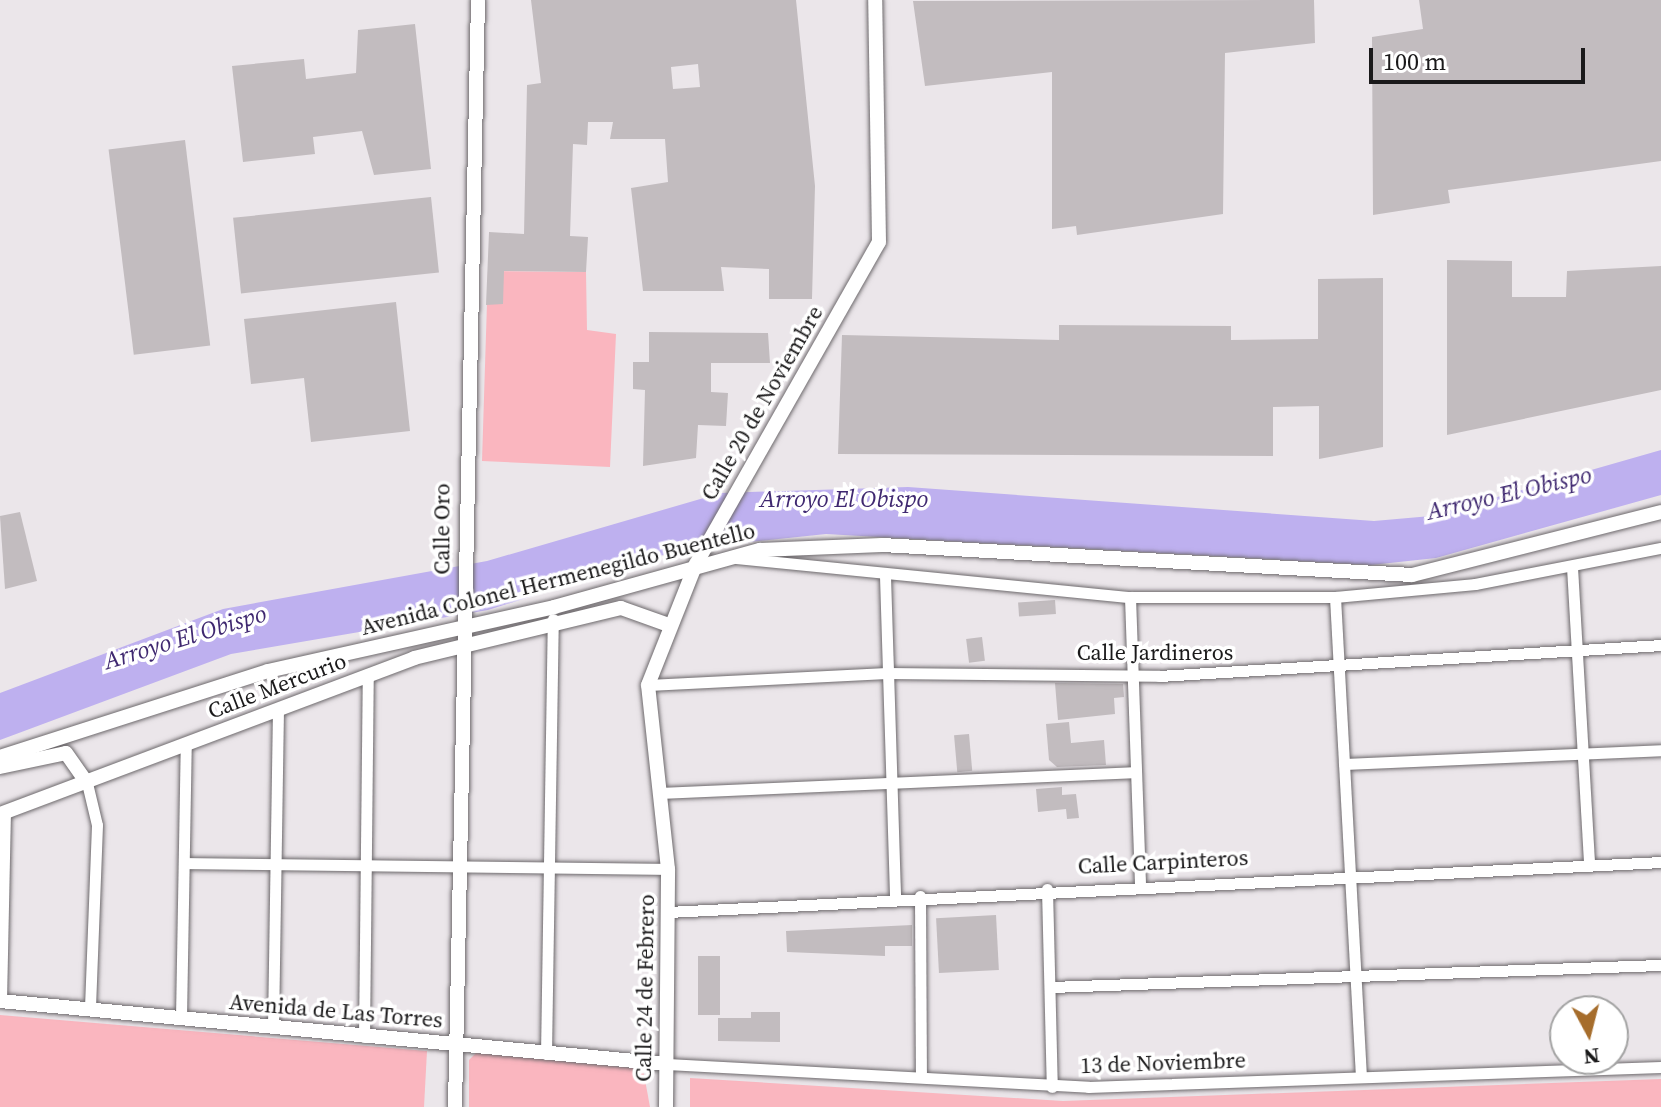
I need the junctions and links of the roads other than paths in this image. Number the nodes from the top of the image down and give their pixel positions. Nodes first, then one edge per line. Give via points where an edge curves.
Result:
1 (478, 0) edge
2 (875, 0) edge
3 (1661, 512) edge
4 (1644, 517) junction
5 (1661, 519) edge
6 (1661, 548) edge
7 (723, 556) junction
8 (696, 564) junction
9 (1572, 567) junction
10 (885, 576) junction
11 (1130, 597) junction
12 (1335, 597) junction
13 (554, 607) junction
14 (465, 623) junction
15 (666, 624) junction
16 (553, 627) junction
17 (409, 640) junction
18 (1579, 645) junction
19 (1661, 645) edge
20 (464, 646) junction
21 (414, 658) junction
22 (1340, 665) junction
23 (887, 673) junction
24 (1129, 673) junction
25 (368, 675) junction
26 (648, 685) junction
27 (278, 709) junction
28 (186, 744) junction
29 (1661, 750) edge
30 (1583, 753) junction
31 (0, 757) edge
32 (1344, 764) junction
33 (0, 767) edge
34 (1133, 772) junction
35 (87, 783) junction
36 (892, 783) junction
37 (659, 793) junction
38 (3, 813) edge
39 (367, 861) junction
40 (1661, 862) edge
41 (185, 863) junction
42 (277, 863) junction
43 (459, 864) junction
44 (1589, 865) junction
45 (549, 867) junction
46 (668, 869) junction
47 (1350, 872) junction
48 (1140, 884) junction
49 (1047, 889) junction
50 (920, 896) junction
51 (895, 897) junction
52 (668, 912) junction
53 (1661, 965) edge
54 (1356, 974) junction
55 (1051, 987) junction
56 (0, 1001) edge
57 (90, 1010) junction
58 (181, 1018) junction
59 (273, 1027) junction
60 (364, 1037) junction
61 (458, 1044) junction
62 (546, 1054) junction
63 (667, 1064) junction
64 (1661, 1067) edge
65 (1361, 1074) junction
66 (921, 1076) junction
67 (1052, 1087) junction
68 (455, 1107) edge
69 (666, 1107) edge

1 - 14 street, Calle Oro
2 - 8 street, Calle 20 de Noviembre via 879,242
3 - 4 street, Avenida Colonel Hermenegildo Buentello
4 - 5 street
4 - 7 street, Avenida Colonel Hermenegildo Buentello via 1412,575 882,545
6 - 9 street
7 - 8 street, Avenida Colonel Hermenegildo Buentello
7 - 10 street
8 - 13 street, Avenida Colonel Hermenegildo Buentello
8 - 15 street, Calle 20 de Noviembre
9 - 12 street
9 - 18 street
10 - 11 street
10 - 23 street
11 - 12 street
11 - 24 street
12 - 22 street
13 - 14 street, Avenida Colonel Hermenegildo Buentello
13 - 16 street
14 - 17 street, Avenida Colonel Hermenegildo Buentello
14 - 20 street, Calle Oro
15 - 16 street, Calle Mercurio via 629,608
15 - 26 street, Calle 20 de Noviembre
16 - 20 street, Calle Mercurio
16 - 45 street
17 - 21 street
17 - 31 street, Avenida Colonel Hermenegildo Buentello via 198,690
18 - 19 street, Calle Jardineros
18 - 22 street, Calle Jardineros
18 - 30 street
20 - 21 street, Calle Mercurio
20 - 43 street, Calle Oro
21 - 25 street, Calle Mercurio
22 - 24 street, Calle Jardineros
22 - 32 street
23 - 24 street, Calle Jardineros
23 - 26 street, Calle Jardineros
23 - 36 street
24 - 34 street
25 - 27 street, Calle Mercurio
25 - 39 street
26 - 37 street, Calle 20 de Noviembre
27 - 28 street, Calle Mercurio
27 - 42 street
28 - 35 street, Calle Mercurio
28 - 41 street
29 - 30 street
30 - 32 street
30 - 44 street
32 - 47 street
33 - 35 street via 66,753
34 - 36 street
34 - 48 street
35 - 38 street, Calle Mercurio
35 - 57 street via 97,825
36 - 37 street
36 - 51 street
37 - 46 street, Calle 20 de Noviembre
38 - 56 street
39 - 42 street
39 - 43 street
39 - 60 street
40 - 44 street, Calle Carpinteros
41 - 42 street
41 - 58 street
42 - 59 street
43 - 45 street
43 - 61 street, Calle Oro
44 - 47 street, Calle Carpinteros
45 - 46 street
45 - 62 street
46 - 52 street, Calle 24 de Febrero
47 - 48 street, Calle Carpinteros
47 - 54 street
48 - 49 street, Calle Carpinteros
49 - 50 street, Calle Carpinteros
49 - 55 street
50 - 51 street, Calle Carpinteros
50 - 66 street
51 - 52 street, Calle Carpinteros
52 - 63 street, Calle 24 de Febrero
53 - 54 street
54 - 55 street
54 - 65 street
55 - 67 street
56 - 57 street, Avenida de Las Torres
57 - 58 street, Avenida de Las Torres
58 - 59 street, Avenida de Las Torres
59 - 60 street, Avenida de Las Torres
60 - 61 street, Avenida de Las Torres
61 - 62 street, Avenida de Las Torres
61 - 68 street, Calle Oro
62 - 63 street, Avenida de Las Torres
63 - 66 street, 13 de Noviembre
63 - 69 street, Calle 24 de Febrero
64 - 65 street, 13 de Noviembre
65 - 67 street, 13 de Noviembre
66 - 67 street, 13 de Noviembre

